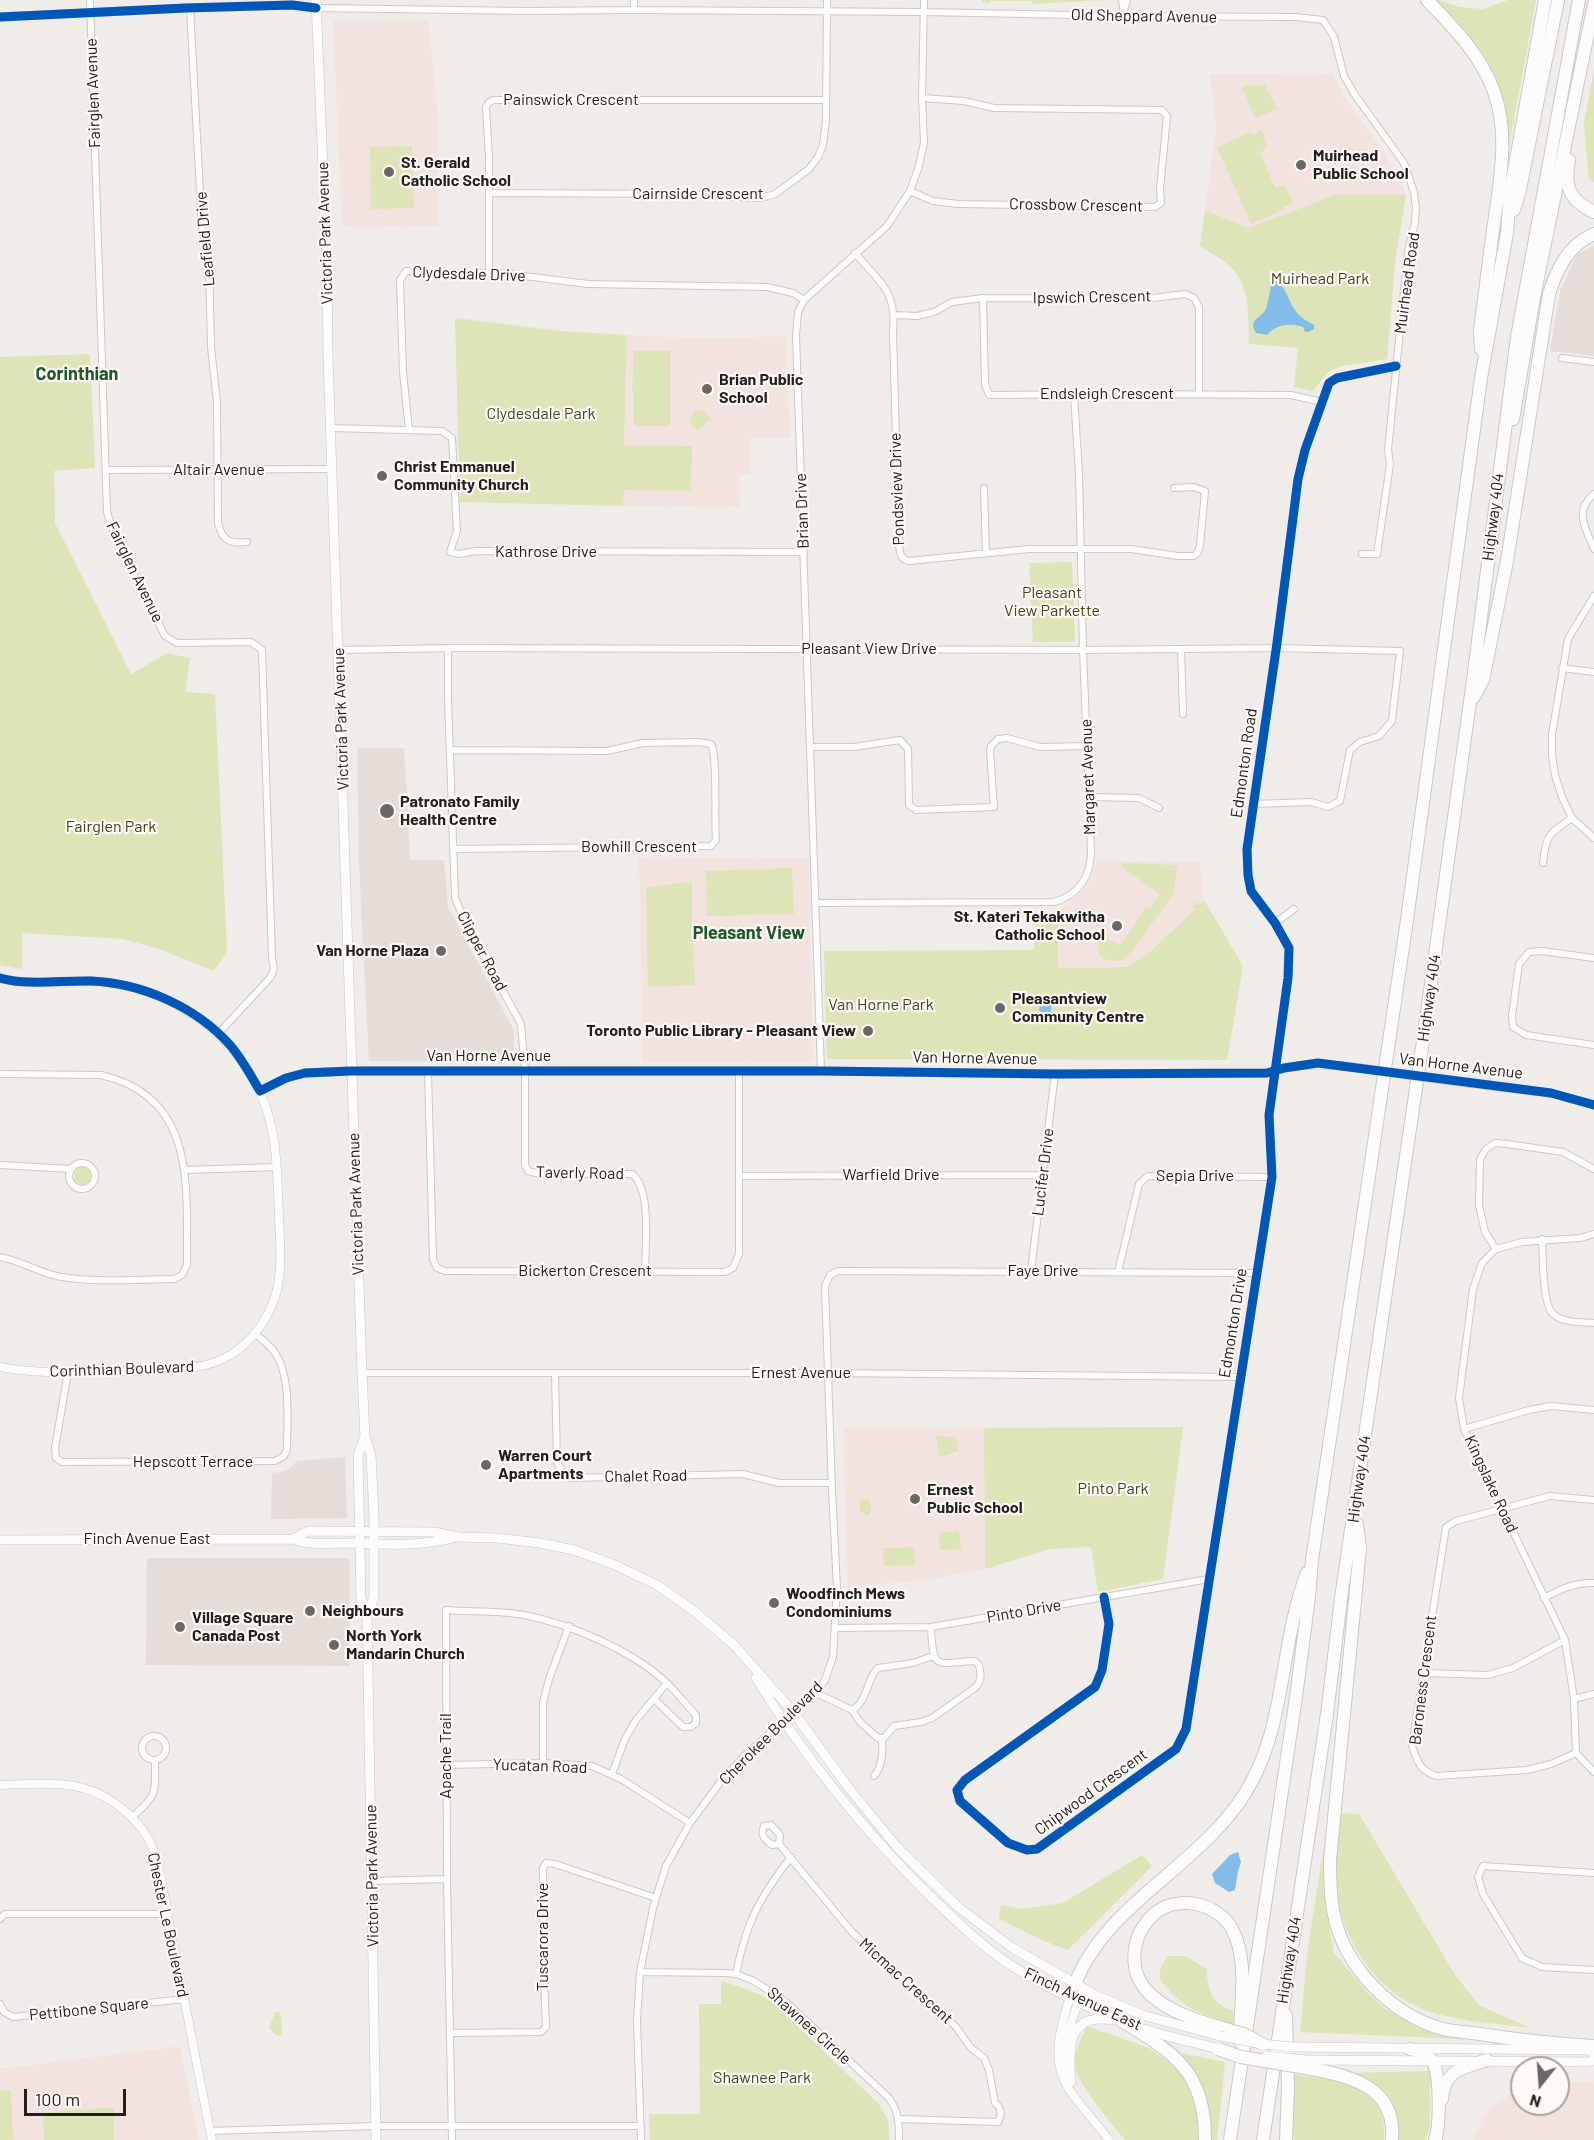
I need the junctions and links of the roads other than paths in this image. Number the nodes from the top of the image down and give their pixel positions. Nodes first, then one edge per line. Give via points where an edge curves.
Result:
1 (90, 0) edge
2 (634, 0) edge
3 (827, 0) edge
4 (924, 0) edge
5 (1122, 0) edge
6 (1127, 0) edge
7 (1427, 0) edge
8 (1545, 0) edge
9 (1558, 0) edge
10 (1579, 0) edge
11 (316, 4) edge
12 (1594, 4) edge
13 (190, 8) junction
14 (634, 10) junction
15 (827, 11) junction
16 (924, 12) junction
17 (91, 13) junction
18 (1124, 13) junction
19 (0, 17) edge
20 (1323, 20) joint
21 (1594, 31) edge
22 (922, 98) junction
23 (826, 100) junction
24 (910, 191) junction
25 (490, 193) junction
26 (1594, 212) edge
27 (1507, 233) junction
28 (1594, 234) edge
29 (855, 254) junction
30 (489, 272) junction
31 (983, 298) junction
32 (804, 300) junction
33 (895, 315) junction
34 (1562, 358) dead end
35 (1594, 362) edge
36 (1396, 366) junction
37 (1481, 378) junction
38 (1199, 394) junction
39 (1074, 395) junction
40 (1322, 402) junction
41 (331, 428) junction
42 (409, 430) junction
43 (333, 469) junction
44 (106, 470) junction
45 (218, 470) junction
46 (1498, 481) junction
47 (984, 488) dead end
48 (1174, 488) dead end
49 (1594, 494) edge
50 (247, 542) dead end
51 (1594, 549) edge
52 (1080, 550) junction
53 (804, 552) junction
54 (986, 553) junction
55 (1362, 554) dead end
56 (1594, 596) edge
57 (448, 648) junction
58 (806, 648) junction
59 (1276, 648) junction
60 (1181, 649) junction
61 (339, 650) junction
62 (1083, 650) junction
63 (1562, 668) junction
64 (1594, 672) edge
65 (1469, 706) junction
66 (1183, 714) dead end
67 (1088, 746) junction
68 (810, 747) junction
69 (450, 750) junction
70 (1089, 797) junction
71 (1254, 804) junction
72 (1159, 808) dead end
73 (1572, 818) junction
74 (1594, 838) edge
75 (453, 849) junction
76 (1543, 863) dead end
77 (815, 903) junction
78 (1293, 909) dead end
79 (1275, 922) junction
80 (1594, 958) edge
81 (0, 978) edge
82 (218, 1034) junction
83 (1594, 1045) edge
84 (351, 1071) junction
85 (428, 1071) junction
86 (525, 1071) junction
87 (739, 1071) junction
88 (821, 1071) junction
89 (1275, 1071) junction
90 (0, 1074) edge
91 (1055, 1074) junction
92 (260, 1091) junction
93 (1594, 1105) edge
94 (0, 1164) edge
95 (277, 1167) junction
96 (71, 1169) junction
97 (1594, 1169) edge
98 (186, 1170) junction
99 (1042, 1175) junction
100 (739, 1176) junction
101 (1272, 1177) junction
102 (1594, 1234) edge
103 (1542, 1239) junction
104 (1496, 1249) junction
105 (0, 1257) edge
106 (645, 1271) junction
107 (1031, 1271) junction
108 (1118, 1272) junction
109 (1256, 1273) junction
110 (830, 1275) joint
111 (1594, 1323) edge
112 (256, 1334) junction
113 (0, 1367) edge
114 (68, 1372) junction
115 (362, 1373) junction
116 (555, 1373) junction
117 (828, 1373) junction
118 (1240, 1377) junction
119 (1594, 1410) edge
120 (1464, 1429) junction
121 (365, 1437) junction
122 (832, 1483) junction
123 (1594, 1500) edge
124 (1502, 1508) junction
125 (1355, 1511) junction
126 (359, 1531) junction
127 (374, 1532) junction
128 (458, 1537) junction
129 (293, 1539) junction
130 (0, 1540) edge
131 (359, 1544) junction
132 (374, 1544) junction
133 (1312, 1560) junction
134 (1209, 1579) junction
135 (1594, 1583) edge
136 (1104, 1597) junction
137 (1544, 1598) junction
138 (367, 1613) junction
139 (569, 1626) junction
140 (931, 1627) junction
141 (836, 1628) junction
142 (1565, 1640) junction
143 (933, 1656) junction
144 (746, 1660) junction
145 (1424, 1673) junction
146 (667, 1683) junction
147 (816, 1693) junction
148 (1594, 1694) edge
149 (1574, 1699) junction
150 (654, 1700) junction
151 (852, 1710) junction
152 (794, 1713) junction
153 (784, 1721) junction
154 (881, 1738) junction
155 (1576, 1753) junction
156 (155, 1760) junction
157 (543, 1763) junction
158 (446, 1765) junction
159 (1594, 1772) edge
160 (612, 1774) junction
161 (874, 1776) dead end
162 (0, 1785) edge
163 (132, 1817) junction
164 (690, 1823) junction
165 (779, 1844) dead end
166 (791, 1857) junction
167 (1594, 1873) edge
168 (447, 1879) junction
169 (372, 1881) junction
170 (656, 1898) junction
171 (168, 1914) junction
172 (0, 1919) edge
173 (1594, 1970) edge
174 (640, 1972) junction
175 (736, 1974) junction
176 (1285, 1984) junction
177 (1079, 1986) junction
178 (184, 1999) junction
179 (1074, 1999) junction
180 (0, 2004) edge
181 (1122, 2021) junction
182 (450, 2033) junction
183 (1222, 2038) junction
184 (1262, 2044) joint
185 (1594, 2046) edge
186 (1410, 2049) junction
187 (1594, 2053) edge
188 (1433, 2060) junction
189 (1487, 2060) junction
190 (1594, 2060) edge
191 (1306, 2064) junction
192 (1240, 2067) junction
193 (1071, 2082) junction
194 (1075, 2096) junction
195 (1440, 2118) junction
196 (899, 2119) junction
197 (376, 2126) junction
198 (641, 2126) junction
199 (452, 2128) junction
200 (211, 2136) edge
201 (376, 2140) edge
202 (452, 2140) edge
203 (641, 2140) edge
204 (899, 2140) edge
205 (1109, 2140) edge
206 (1205, 2140) edge
207 (1230, 2140) edge
208 (1263, 2140) edge
209 (1286, 2140) edge
210 (1392, 2140) edge
211 (1435, 2140) edge

1 - 17 street, Fairglen Avenue
2 - 14 street
3 - 15 street, Cairnside Crescent
4 - 16 street
5 - 18 street
6 - 18 street
7 - 37 highway via 1479,60 1495,94 1500,117 1501,166 1480,330
8 - 27 highway, Highway 404 via 1510,192
9 - 27 highway, Highway 404 via 1519,194
10 - 46 highway, Highway 404 via 1517,337
11 - 13 street
11 - 14 street, Old Sheppard Avenue via 527,11
11 - 41 main road, Victoria Park Avenue
12 - 46 highway via 1535,292 1508,456
13 - 17 street
13 - 45 street, Leafield Drive via 202,229 209,261
14 - 15 street, Old Sheppard Avenue
15 - 16 street, Old Sheppard Avenue
15 - 23 street, Cairnside Crescent
16 - 18 street, Old Sheppard Avenue
16 - 22 street
17 - 19 street
17 - 44 street, Fairglen Avenue
18 - 20 street, Old Sheppard Avenue
20 - 36 street, Muirhead Road via 1334,37 1344,76 1404,163 1414,192 1415,222 1408,251
21 - 26 highway via 1566,173 1574,200
22 - 24 street via 924,143
22 - 24 street, Crossbow Crescent via 994,108 1162,110 1167,116 1161,203 1155,207 958,204 933,201
23 - 25 street, Cairnside Crescent via 823,145 818,157 791,183 761,198
23 - 25 street, Painswick Crescent via 493,100 486,108
24 - 29 street via 887,226
25 - 30 street, Painswick Crescent
27 - 37 highway, Highway 404
28 - 65 highway via 1570,251 1557,269 1549,294 1507,561 1483,680
29 - 32 street
29 - 33 street, Pondsview Drive via 880,280
30 - 32 street, Clydesdale Drive via 588,284 767,287
30 - 42 street, Clydesdale Drive via 402,274 403,372
31 - 33 street, Ipswich Crescent via 952,302 917,316
31 - 38 street, Ipswich Crescent via 1145,299 1190,295 1199,307
31 - 39 street, Endsleigh Crescent via 985,384 989,395
32 - 53 street, Brian Drive via 798,312 796,336
33 - 54 street, Pondsview Drive via 900,555 909,561
34 - 35 street
36 - 40 street via 1338,378 1329,383
36 - 55 street, Muirhead Road via 1390,464 1377,554
37 - 133 highway, Highway 404 via 1408,916
38 - 39 street, Endsleigh Crescent
38 - 40 street, Endsleigh Crescent via 1291,395
39 - 52 street, Margaret Avenue
40 - 59 street, Edmonton Road via 1298,480
41 - 42 street
41 - 43 main road, Victoria Park Avenue
42 - 53 street, Kathrose Drive via 441,431 452,438 457,531 450,552 454,554
43 - 45 street, Altair Avenue
43 - 61 main road, Victoria Park Avenue
44 - 45 street, Altair Avenue
44 - 82 street, Fairglen Avenue via 108,520 165,636 177,643 251,642 262,650 274,967 269,979
45 - 50 street, Leafield Drive via 220,532 233,543
46 - 65 highway, Highway 404
47 - 54 street
48 - 52 street, Pondsview Drive via 1205,491 1200,545 1194,556 1131,549
49 - 51 street via 1586,500 1582,511 1582,521
52 - 54 street, Pondsview Drive
52 - 62 street, Margaret Avenue
53 - 58 street, Brian Drive
56 - 63 street via 1568,639
57 - 58 street, Pleasant View Drive
57 - 61 street, Pleasant View Drive
57 - 69 street, Clipper Road
58 - 62 street, Pleasant View Drive
58 - 68 street, Brian Drive
59 - 60 street, Pleasant View Drive
59 - 71 street, Edmonton Road
59 - 71 street, Pleasant View Drive via 1400,651 1392,721 1380,736 1360,742 1350,750 1340,801 1328,807 1311,802
60 - 62 street, Pleasant View Drive
60 - 66 street
61 - 84 main road, Victoria Park Avenue
62 - 67 street, Margaret Avenue
63 - 64 street
63 - 73 street via 1552,755 1555,775
65 - 125 highway, Highway 404
67 - 68 street via 1040,747 998,739 990,751 994,807 916,810 909,805 908,749 900,740 854,747
67 - 70 street, Margaret Avenue
68 - 77 street, Brian Drive
69 - 75 street, Clipper Road
69 - 75 street, Bowhill Crescent via 607,751 643,743 708,743 714,748 717,838 708,847
70 - 72 street via 1139,798
70 - 77 street, Margaret Avenue via 1091,865 1083,883 1063,900
71 - 79 street, Edmonton Road via 1247,849 1248,875 1251,891
73 - 74 street
73 - 76 street via 1550,833
75 - 86 street, Clipper Road via 455,898 521,1024
77 - 88 street, Brian Drive
78 - 79 street
79 - 89 street, Edmonton Road via 1290,948
80 - 83 street via 1529,952 1519,963 1512,1016 1513,1027 1526,1035
81 - 82 street, Corinthian Boulevard via 122,985 181,1007
82 - 92 street, Corinthian Boulevard via 230,1045
84 - 85 street, Van Horne Avenue
84 - 92 street, Van Horne Avenue via 305,1073
84 - 115 main road, Victoria Park Avenue
85 - 86 street, Van Horne Avenue
85 - 106 street, Bickerton Crescent via 433,1259 437,1268
86 - 87 street, Van Horne Avenue
86 - 106 street, Taverly Road via 528,1171 632,1173 639,1179 644,1196
87 - 88 street, Van Horne Avenue
87 - 100 street, Bickerton Crescent
88 - 91 street, Van Horne Avenue
89 - 91 street, Van Horne Avenue
89 - 93 street, Van Horne Avenue, bridge via 1318,1063 1551,1093
89 - 101 street, Edmonton Drive via 1269,1115
90 - 98 street via 92,1074 116,1079 136,1089 159,1107 174,1129
91 - 99 street, Lucifer Drive
92 - 95 street, Corinthian Boulevard via 273,1132
94 - 96 street
95 - 98 street
95 - 112 street, Corinthian Boulevard via 280,1274 274,1300
96 - 96 street via 69,1178 76,1188 89,1188 95,1182 95,1173 87,1163
97 - 104 street via 1563,1152 1496,1143 1486,1149 1480,1159 1479,1205 1485,1232
98 - 105 street via 188,1265 174,1279 61,1277
99 - 100 street, Warfield Drive
99 - 107 street, Lucifer Drive
100 - 106 street, Bickerton Crescent via 739,1254 733,1268 725,1272
101 - 108 street, Sepia Drive via 1148,1176 1139,1184
101 - 109 street, Edmonton Drive
102 - 103 street
103 - 104 street
103 - 111 street via 1547,1304 1553,1314 1568,1321
104 - 120 street, Kingslake Road via 1482,1263 1473,1289 1459,1398
107 - 108 street, Faye Drive
107 - 110 street, Faye Drive via 838,1271
108 - 109 street, Faye Drive
109 - 118 street, Edmonton Drive
110 - 117 street, Cherokee Boulevard via 825,1287
112 - 114 street, Corinthian Boulevard via 230,1356 192,1368
112 - 114 street, Hepscott Terrace via 273,1350 285,1380 287,1450 275,1461 62,1462 56,1458 55,1448
113 - 114 street, Corinthian Boulevard
115 - 116 street, Ernest Avenue
115 - 121 main road, Victoria Park Avenue
116 - 117 street, Ernest Avenue
116 - 122 street, Chalet Road via 557,1462 569,1478 743,1474 779,1483
117 - 118 street, Ernest Avenue
117 - 122 street, Cherokee Boulevard
118 - 134 street, Edmonton Drive
119 - 120 street via 1529,1410
120 - 124 street, Kingslake Road
121 - 126 main road, Victoria Park Avenue via 358,1455
121 - 127 main road, Victoria Park Avenue via 371,1455
122 - 141 street, Cherokee Boulevard
123 - 124 street via 1550,1496
124 - 137 street, Kingslake Road
124 - 145 street, Baroness Crescent via 1446,1527
125 - 176 highway, Highway 404
125 - 185 highway via 1360,1548 1330,1860 1334,1917 1343,1943 1374,1988 1390,2002 1444,2029
126 - 127 main road, Finch Avenue East
126 - 129 main road, Finch Avenue East via 308,1531
126 - 131 main road, Victoria Park Avenue
127 - 128 main road, Finch Avenue East via 434,1532
127 - 132 main road, Victoria Park Avenue
128 - 132 main road, Finch Avenue East via 436,1543
128 - 144 main road, Finch Avenue East via 540,1543 615,1565 657,1585 694,1611
129 - 130 main road, Finch Avenue East
129 - 131 main road, Finch Avenue East via 305,1544
131 - 132 main road, Finch Avenue East
131 - 138 main road, Victoria Park Avenue via 361,1598
132 - 138 main road, Victoria Park Avenue via 374,1598
133 - 177 highway via 1298,1598 1270,1736 1244,1795 1218,1830 1101,1937 1085,1963
133 - 192 highway, Highway 404 via 1296,1697
134 - 136 street, Pinto Drive
134 - 136 street, Chipwood Crescent via 1186,1729 1176,1749 1037,1849 1008,1844 960,1802 957,1790 965,1780 1095,1687 1102,1670 1109,1624
135 - 137 street via 1582,1582
136 - 140 street, Pinto Drive
137 - 142 street, Kingslake Road
138 - 169 main road, Victoria Park Avenue
139 - 146 street, Apache Trail via 633,1659
139 - 157 street via 543,1703
139 - 158 street, Apache Trail via 522,1614 446,1610
140 - 141 street, Pinto Drive
140 - 143 street
141 - 147 street, Cherokee Boulevard via 833,1657
142 - 145 street via 1513,1668 1488,1675
142 - 149 street, Kingslake Road
143 - 151 street via 878,1668 860,1703
143 - 154 street via 944,1664 975,1661 980,1667 980,1683 936,1716 894,1726
144 - 152 main road, Finch Avenue East
144 - 153 main road, Finch Avenue East
145 - 155 street, Baroness Crescent via 1412,1746 1426,1773 1436,1776 1527,1770
146 - 150 street
146 - 150 street, Apache Trail via 696,1715 696,1723 683,1726
147 - 151 street
147 - 152 street, Cherokee Boulevard
148 - 149 street
149 - 155 street, Kingslake Road
150 - 160 street via 625,1739
151 - 154 street via 860,1722
152 - 153 street, Cherokee Boulevard
152 - 177 main road, Finch Avenue East via 915,1866 994,1935
153 - 164 street, Cherokee Boulevard via 745,1755
153 - 179 main road, Finch Avenue East via 869,1832 958,1923 1010,1965
154 - 161 street via 880,1769
155 - 159 street
156 - 156 street via 164,1755 166,1744 158,1736 150,1736 141,1748 144,1756
156 - 163 street via 155,1792 150,1802
157 - 158 street, Yucatan Road
157 - 160 street, Yucatan Road via 586,1765
158 - 168 street, Apache Trail
160 - 164 street, Yucatan Road
162 - 163 street, Chester Le Boulevard via 84,1788 102,1795
163 - 171 street, Chester Le Boulevard via 151,1845
164 - 170 street, Cherokee Boulevard via 666,1866
165 - 166 street, Micmac Crescent
166 - 175 street via 753,1915
166 - 196 street, Micmac Crescent via 852,1932 938,2009 987,2064 1001,2114 998,2122
167 - 173 street via 1483,1866 1478,1877 1522,1958 1542,1967
168 - 169 street
168 - 182 street, Apache Trail
169 - 197 main road, Victoria Park Avenue
170 - 174 street, Cherokee Boulevard
170 - 182 street, Tuscarora Drive via 546,1863 546,2027 541,2032
171 - 172 street via 5,1914
171 - 178 street, Chester Le Boulevard
174 - 175 street, Shawnee Circle
174 - 198 street, Cherokee Boulevard via 637,2021
175 - 196 street, Shawnee Circle via 764,1986 786,2002 889,2098
176 - 208 highway, Highway 404
176 - 209 highway
177 - 179 main road
177 - 183 main road, Finch Avenue East via 1142,2015
178 - 180 street, Pettibone Square via 13,2017
178 - 200 street, Chester Le Boulevard
179 - 181 main road, Finch Avenue East
179 - 193 street via 1066,2043
179 - 194 street via 1058,2054 1064,2082
181 - 183 main road, Finch Avenue East
181 - 193 main road via 1089,2019 1078,2027 1069,2055
181 - 206 highway via 1161,2044 1183,2065 1202,2102
182 - 199 street, Apache Trail
183 - 184 highway, bridge via 1244,2034
183 - 191 highway, bridge via 1241,2057
183 - 192 highway via 1153,1996 1134,1967 1134,1947 1143,1926 1169,1906 1187,1902 1205,1906 1217,1912 1231,1928 1239,1947 1242,1977
184 - 186 main road, bridge
186 - 187 main road
186 - 188 highway
188 - 189 main road
188 - 191 main road
188 - 195 highway
189 - 190 main road
189 - 195 highway via 1451,2074 1444,2089
191 - 210 highway via 1364,2083 1385,2103 1391,2116
192 - 207 highway, Highway 404
193 - 194 street
194 - 205 street
195 - 211 highway
196 - 204 street
197 - 199 street
197 - 200 street
197 - 201 main road, Victoria Park Avenue
198 - 199 street
198 - 203 street, Cherokee Boulevard
199 - 202 street, Apache Trail

